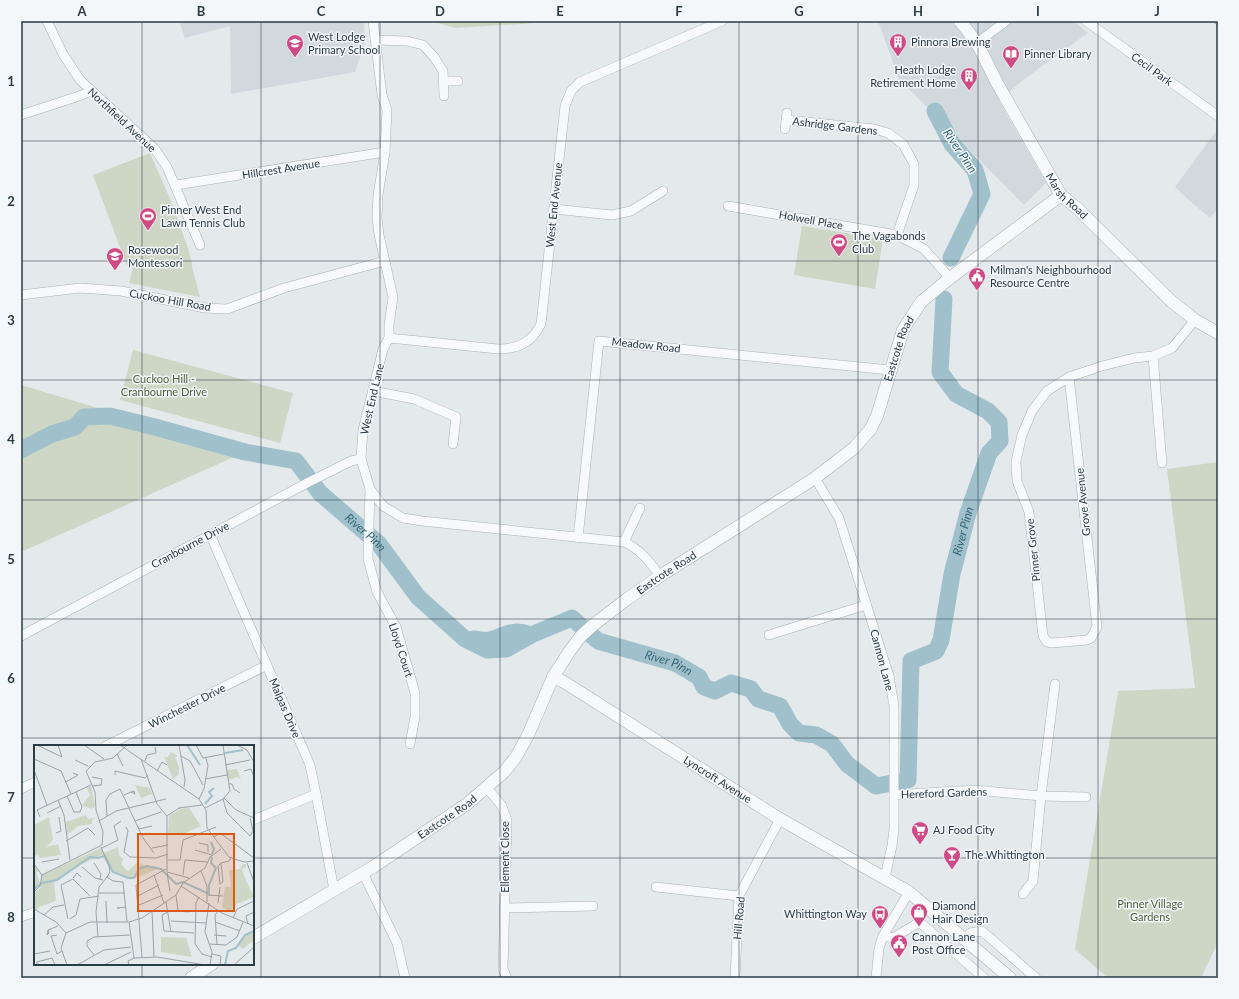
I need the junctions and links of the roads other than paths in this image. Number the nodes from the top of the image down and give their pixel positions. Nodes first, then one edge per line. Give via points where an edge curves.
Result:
1 (47, 21) edge
2 (373, 21) edge
3 (722, 21) edge
4 (960, 21) edge
5 (1006, 21) edge
6 (1086, 21) edge
7 (375, 40) junction
8 (976, 43) junction
9 (444, 81) junction
10 (458, 81) dead end
11 (91, 90) junction
12 (444, 96) dead end
13 (21, 115) edge
14 (1218, 116) edge
15 (786, 121) dead end
16 (385, 152) junction
17 (176, 185) junction
18 (663, 191) dead end
19 (1061, 195) junction
20 (728, 206) dead end
21 (554, 209) junction
22 (897, 235) junction
23 (200, 245) dead end
24 (385, 261) junction
25 (950, 278) junction
26 (21, 295) edge
27 (1196, 320) junction
28 (1218, 333) edge
29 (389, 338) junction
30 (1153, 356) junction
31 (890, 370) junction
32 (1070, 377) junction
33 (373, 391) junction
34 (453, 444) dead end
35 (361, 459) junction
36 (1162, 463) dead end
37 (815, 478) junction
38 (370, 489) junction
39 (640, 508) dead end
40 (210, 534) junction
41 (578, 538) junction
42 (624, 542) junction
43 (660, 576) junction
44 (866, 605) junction
45 (769, 635) dead end
46 (21, 636) edge
47 (1052, 643) joint
48 (267, 665) junction
49 (553, 677) junction
50 (1056, 684) dead end
51 (410, 744) dead end
52 (108, 745) edge
53 (34, 782) edge
54 (487, 788) junction
55 (21, 789) edge
56 (894, 792) junction
57 (316, 794) junction
58 (1042, 796) junction
59 (1086, 797) dead end
60 (780, 819) junction
61 (254, 820) edge
62 (363, 873) junction
63 (885, 877) junction
64 (656, 887) dead end
65 (334, 890) junction
66 (909, 892) junction
67 (1023, 894) dead end
68 (738, 896) junction
69 (593, 906) dead end
70 (504, 908) junction
71 (34, 912) edge
72 (21, 917) edge
73 (882, 936) junction
74 (254, 937) edge
75 (965, 938) junction
76 (211, 965) edge
77 (192, 978) edge
78 (405, 978) edge
79 (507, 978) edge
80 (735, 978) edge
81 (876, 978) edge
82 (984, 978) edge
83 (1010, 978) edge
84 (1036, 978) edge

1 - 11 street, Northfield Avenue via 70,66
2 - 7 street, West End Lane
3 - 21 street, West End Avenue via 580,82 571,90 565,106
4 - 8 street, Marsh Road
5 - 8 street
6 - 14 street, Cecil Park
7 - 9 street via 407,40 423,45 443,71
7 - 16 street, West End Lane via 382,95 387,110
8 - 19 street, Marsh Road
9 - 10 street
9 - 12 street
11 - 13 street
11 - 17 street, Northfield Avenue via 154,149
15 - 22 street, Ashridge Gardens via 874,129 888,132 903,144 914,164 914,185
16 - 17 street, Hillcrest Avenue
16 - 24 street, West End Lane via 377,217
17 - 23 street, Northfield Avenue
18 - 21 street via 631,211 612,215
19 - 25 street, Eastcote Road
19 - 27 street, Marsh Road via 1088,218 1171,301
20 - 22 street, Holwell Place
21 - 29 street, West End Avenue via 541,324 536,334 525,343 509,349 498,349
22 - 25 street, Holwell Place via 924,249
24 - 26 street, Cuckoo Hill Road via 284,288 227,309 205,308 120,292 80,288
24 - 29 street, West End Lane via 392,296
25 - 31 street, Eastcote Road via 922,302 906,324
27 - 28 street, Marsh Road
27 - 30 street, Pinner Grove via 1172,348
29 - 33 street, West End Lane via 383,349
30 - 32 street, Pinner Grove via 1102,366
30 - 36 street
31 - 37 street, Eastcote Road via 877,416 870,430 854,448
31 - 41 street, Meadow Road via 599,341
32 - 47 street, Pinner Grove via 1048,391 1032,411 1022,435 1016,461 1017,481 1029,512 1043,636 1047,642
32 - 47 street, Grove Avenue via 1097,627 1091,638
33 - 34 street via 414,399 456,417
33 - 35 street, West End Lane via 363,430
35 - 38 street, West End Lane
35 - 40 street, Cranbourne Drive via 351,461
37 - 43 street, Eastcote Road
37 - 44 street, Cannon Lane via 839,518
38 - 41 street, West End Lane via 383,506 403,518
38 - 51 street, Lloyd Court via 368,559 377,592 396,627 415,693 415,717
39 - 42 street
40 - 46 street, Cranbourne Drive
40 - 48 street, Malpas Drive
41 - 42 street, West End Lane
42 - 43 street, West End Lane via 635,547
43 - 49 street, Eastcote Road via 581,636
44 - 45 street
44 - 56 street, Cannon Lane via 889,676 894,706
48 - 52 street, Winchester Drive
48 - 57 street, Malpas Drive via 310,765
49 - 54 street, Eastcote Road via 516,757
49 - 60 street, Lyncroft Avenue
50 - 58 street
53 - 55 street
54 - 62 street, Eastcote Road
54 - 70 street, Ellement Close via 502,806 507,821
56 - 58 street, Hereford Gardens via 975,790
56 - 63 street, Cannon Lane via 894,829
57 - 61 street
57 - 65 street, Malpas Drive
58 - 59 street, Hereford Gardens
58 - 67 street via 1033,881
60 - 63 street, Lyncroft Avenue
60 - 68 street, Hill Road
62 - 65 street, Eastcote Road
62 - 78 street via 397,943
63 - 66 street
64 - 68 street
65 - 74 street, Eastcote Road
66 - 73 street
66 - 75 street
68 - 80 street, Hill Road
69 - 70 street, Ellement Close
70 - 79 street, Ellement Close via 503,969
71 - 72 street
73 - 81 street
73 - 82 street via 893,938 918,923 923,925
75 - 83 street
75 - 84 street via 970,933 982,931
76 - 77 street

